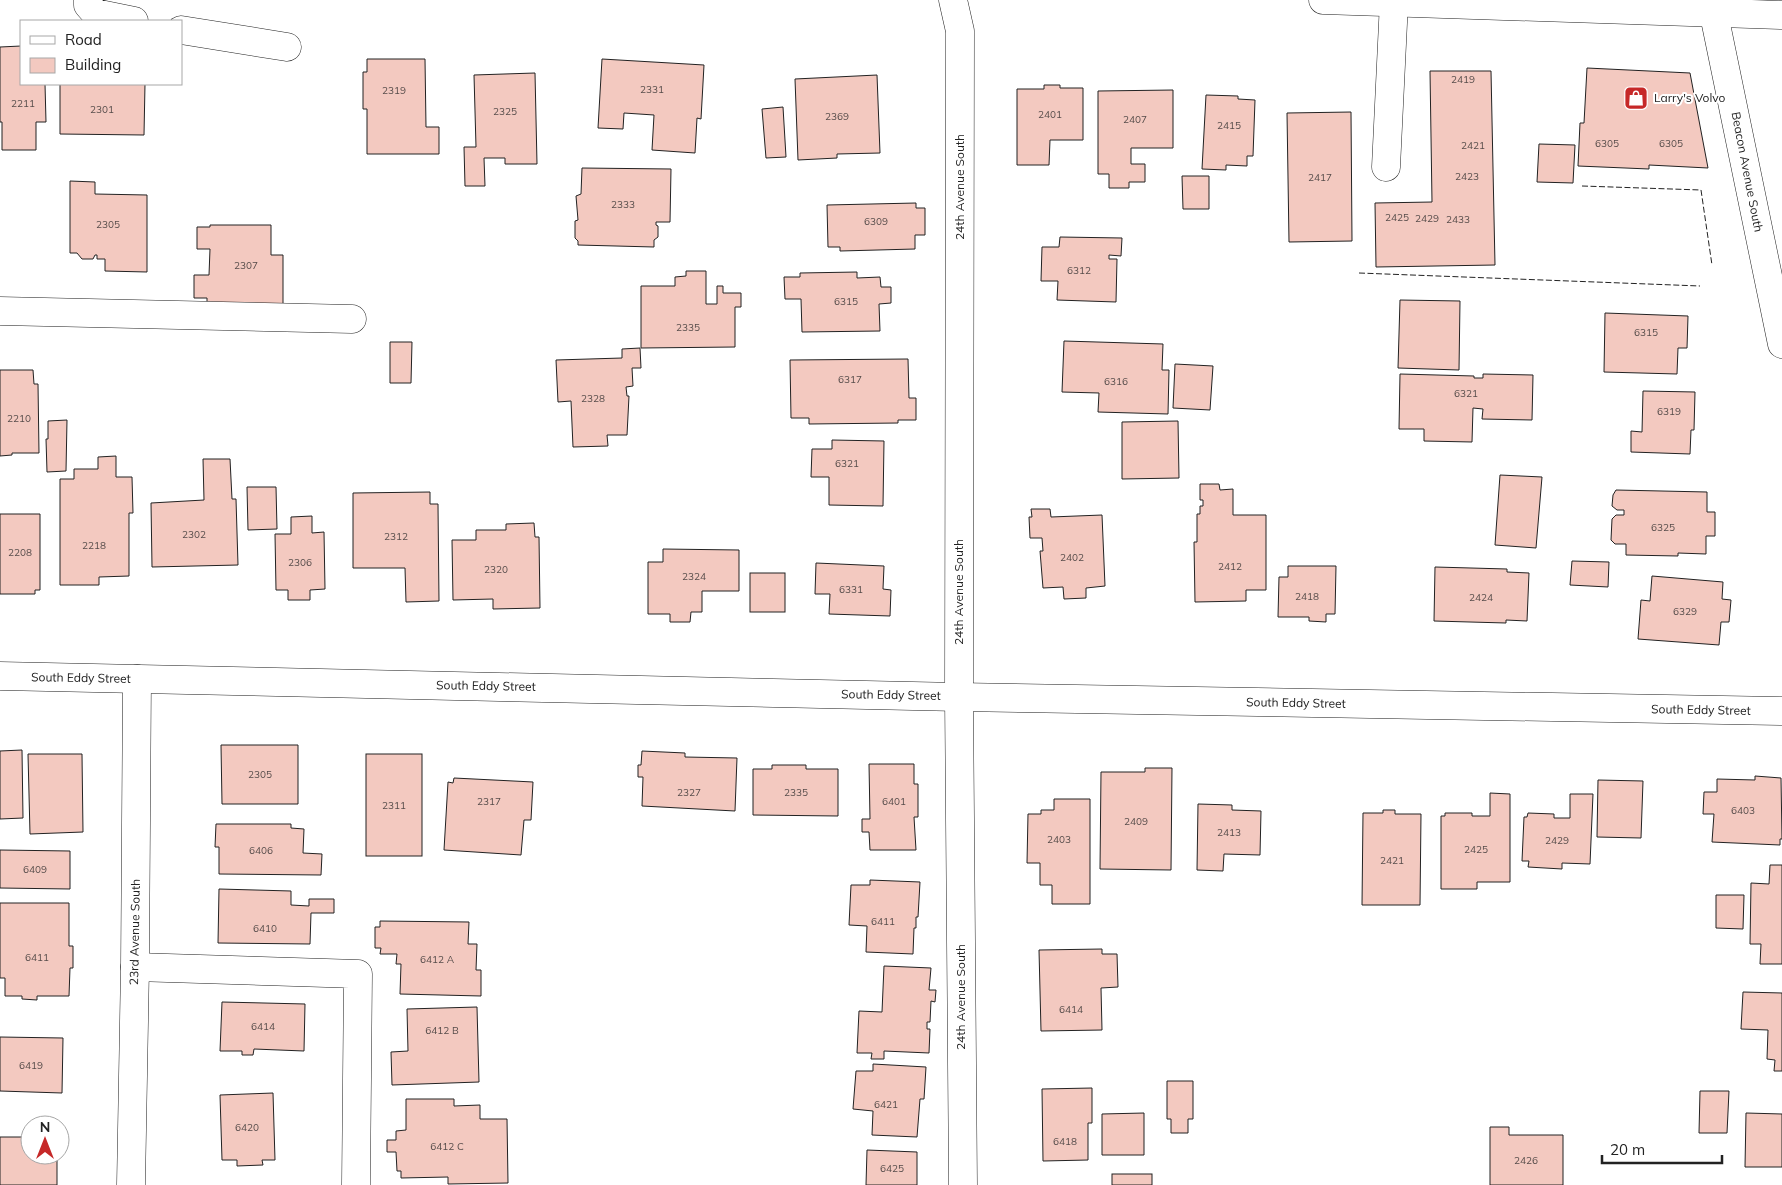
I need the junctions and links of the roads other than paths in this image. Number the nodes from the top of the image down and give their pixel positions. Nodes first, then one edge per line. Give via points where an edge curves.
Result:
1 (88, 0) edge
2 (954, 0) edge
3 (1323, 0) edge
4 (1394, 2) junction
5 (1524, 4) edge
6 (1713, 7) edge
7 (1782, 15) edge
8 (129, 20) edge
9 (182, 30) edge
10 (287, 47) dead end
11 (1386, 167) dead end
12 (0, 311) edge
13 (352, 319) dead end
14 (1782, 344) edge
15 (0, 676) edge
16 (136, 679) junction
17 (959, 697) junction
18 (1782, 711) edge
19 (135, 967) junction
20 (131, 1185) edge
21 (356, 1185) edge
22 (963, 1185) edge

1 - 8 street via 95,13
2 - 17 street, 24th Avenue South via 960,30
3 - 4 street
4 - 5 street
4 - 11 street
5 - 6 street
6 - 7 street
6 - 14 street, Beacon Avenue South
9 - 10 street
12 - 13 street
15 - 16 street, South Eddy Street
16 - 17 street, South Eddy Street
16 - 19 street, 23rd Avenue South
17 - 18 street, South Eddy Street
17 - 22 street, 24th Avenue South
19 - 20 street, 23rd Avenue South
19 - 21 street via 358,974

